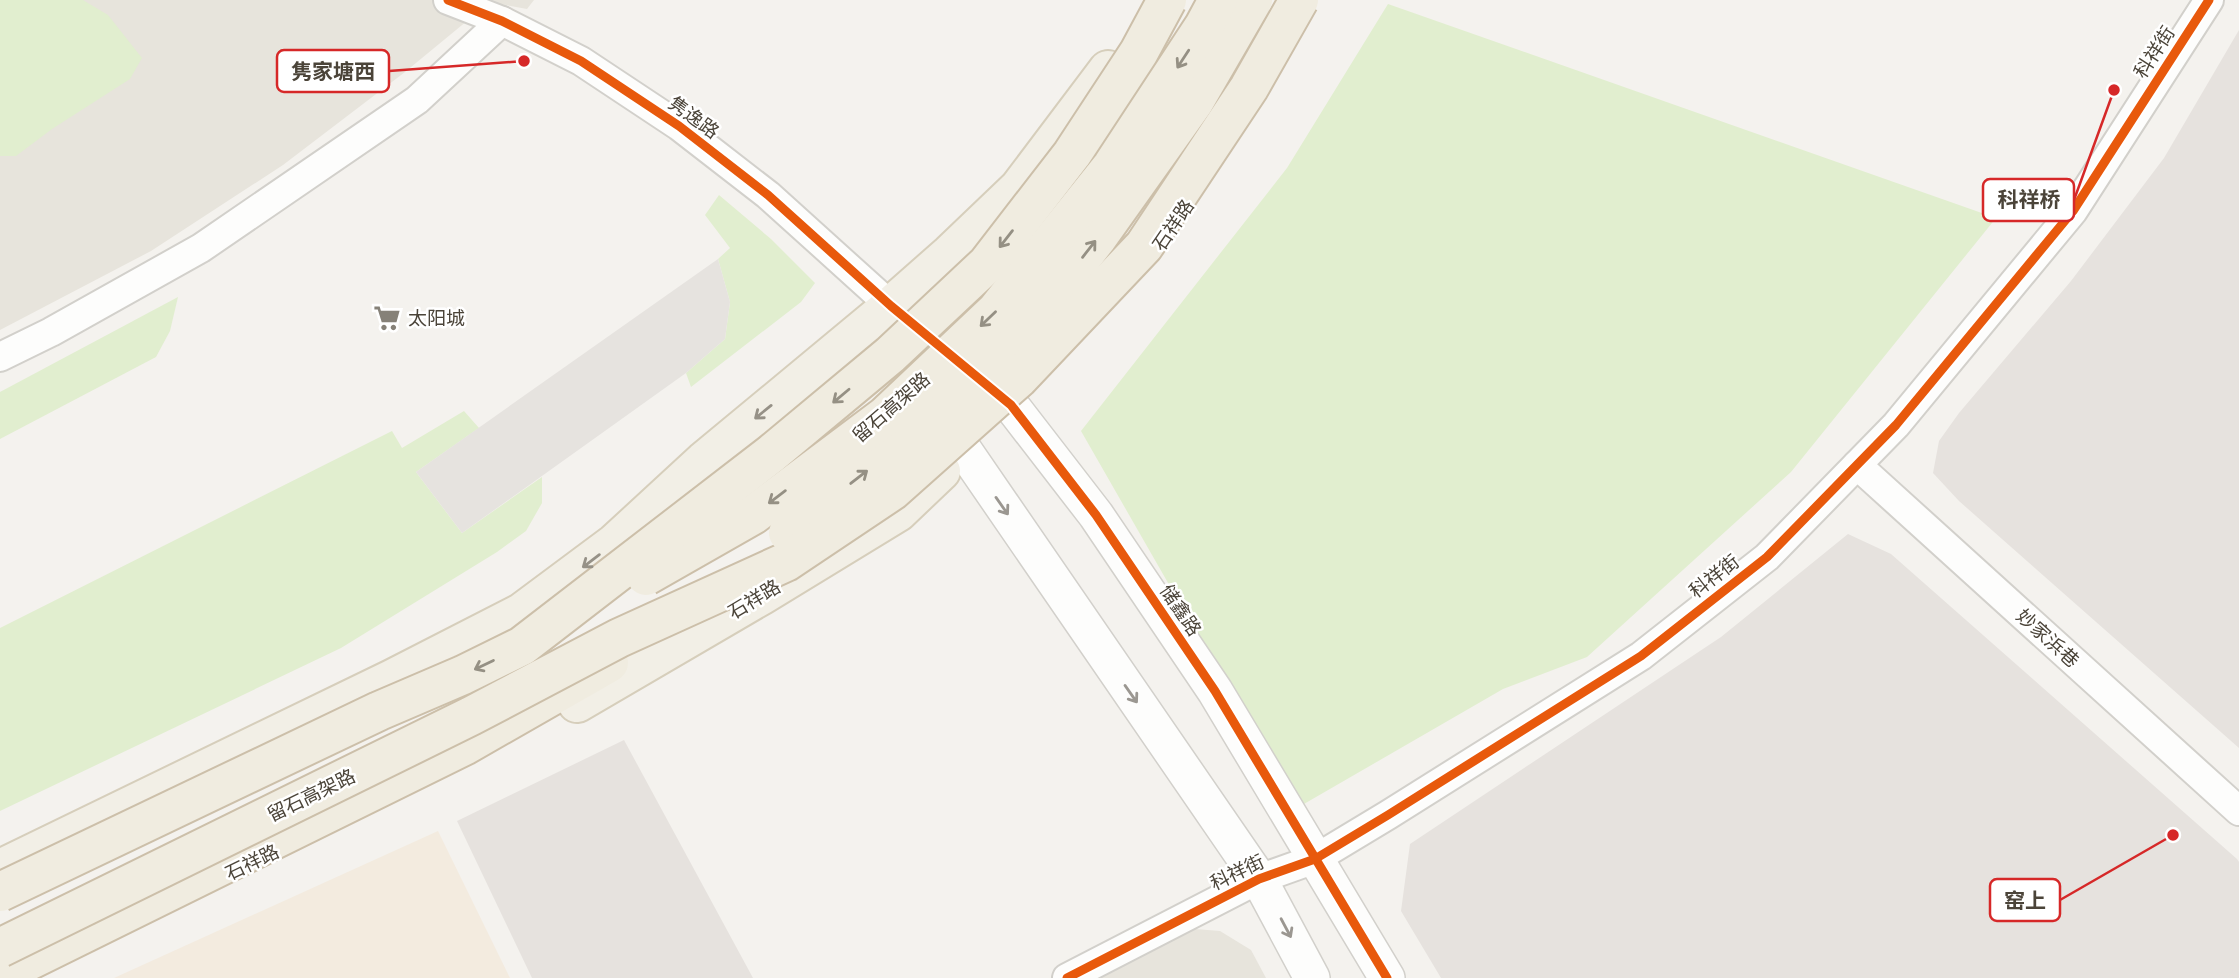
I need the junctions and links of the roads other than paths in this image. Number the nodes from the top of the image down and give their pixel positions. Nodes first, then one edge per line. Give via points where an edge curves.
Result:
1 (448, 0) edge
2 (1158, 0) edge
3 (1167, 0) edge
4 (1218, 0) edge
5 (1253, 0) edge
6 (1299, 0) edge
7 (1308, 0) edge
8 (2209, 0) edge
9 (502, 21) junction
10 (891, 306) junction
11 (0, 357) edge
12 (1011, 405) junction
13 (964, 450) junction
14 (1857, 465) junction
15 (786, 562) junction
16 (619, 638) junction
17 (522, 646) junction
18 (2239, 810) edge
19 (1315, 859) junction
20 (0, 869) edge
21 (1259, 878) junction
22 (0, 892) edge
23 (0, 948) edge
24 (0, 975) edge
25 (15, 978) edge
26 (1067, 978) edge
27 (1312, 978) edge
28 (1387, 978) edge

1 - 9 street, 隽逸路
2 - 10 main road via 1019,188
3 -> 17 highway, 留石高架路, bridge via 1072,154 986,264 890,355 771,454
4 -> 17 highway, 留石高架路, bridge via 1112,166 996,311 885,416 752,515
16 -> 5 highway, 留石高架路, bridge via 790,531 915,434 1022,335 1194,102
6 - 15 highway, 留石高架路, bridge via 1249,88 1144,246 1019,378 902,483
7 - 12 main road, 石祥路 via 1257,101 1147,264
8 - 14 street, 科祥街 via 2073,211 1896,425
9 - 10 street, 隽逸路 via 580,61 678,127 768,195
9 - 11 street via 417,100 201,248
10 - 12 street, 储鑫路
10 - 13 street
10 -> 20 main road via 704,461 615,543 521,613
12 - 13 main road, 石祥路
12 - 19 street, 储鑫路 via 1096,515 1207,680
13 -> 21 street
13 - 25 main road, 石祥路 via 898,512 552,717
14 - 18 street, 妙家浜巷
14 - 19 street, 科祥街 via 1767,557 1641,656
15 - 16 highway, 留石高架路, bridge
15 - 24 highway, bridge via 464,746
16 - 23 highway, 留石高架路, bridge
17 -> 22 highway, 留石高架路, bridge
19 - 21 street, 科祥街
19 - 28 street, 储鑫路
21 - 26 street, 科祥街
21 -> 27 street

